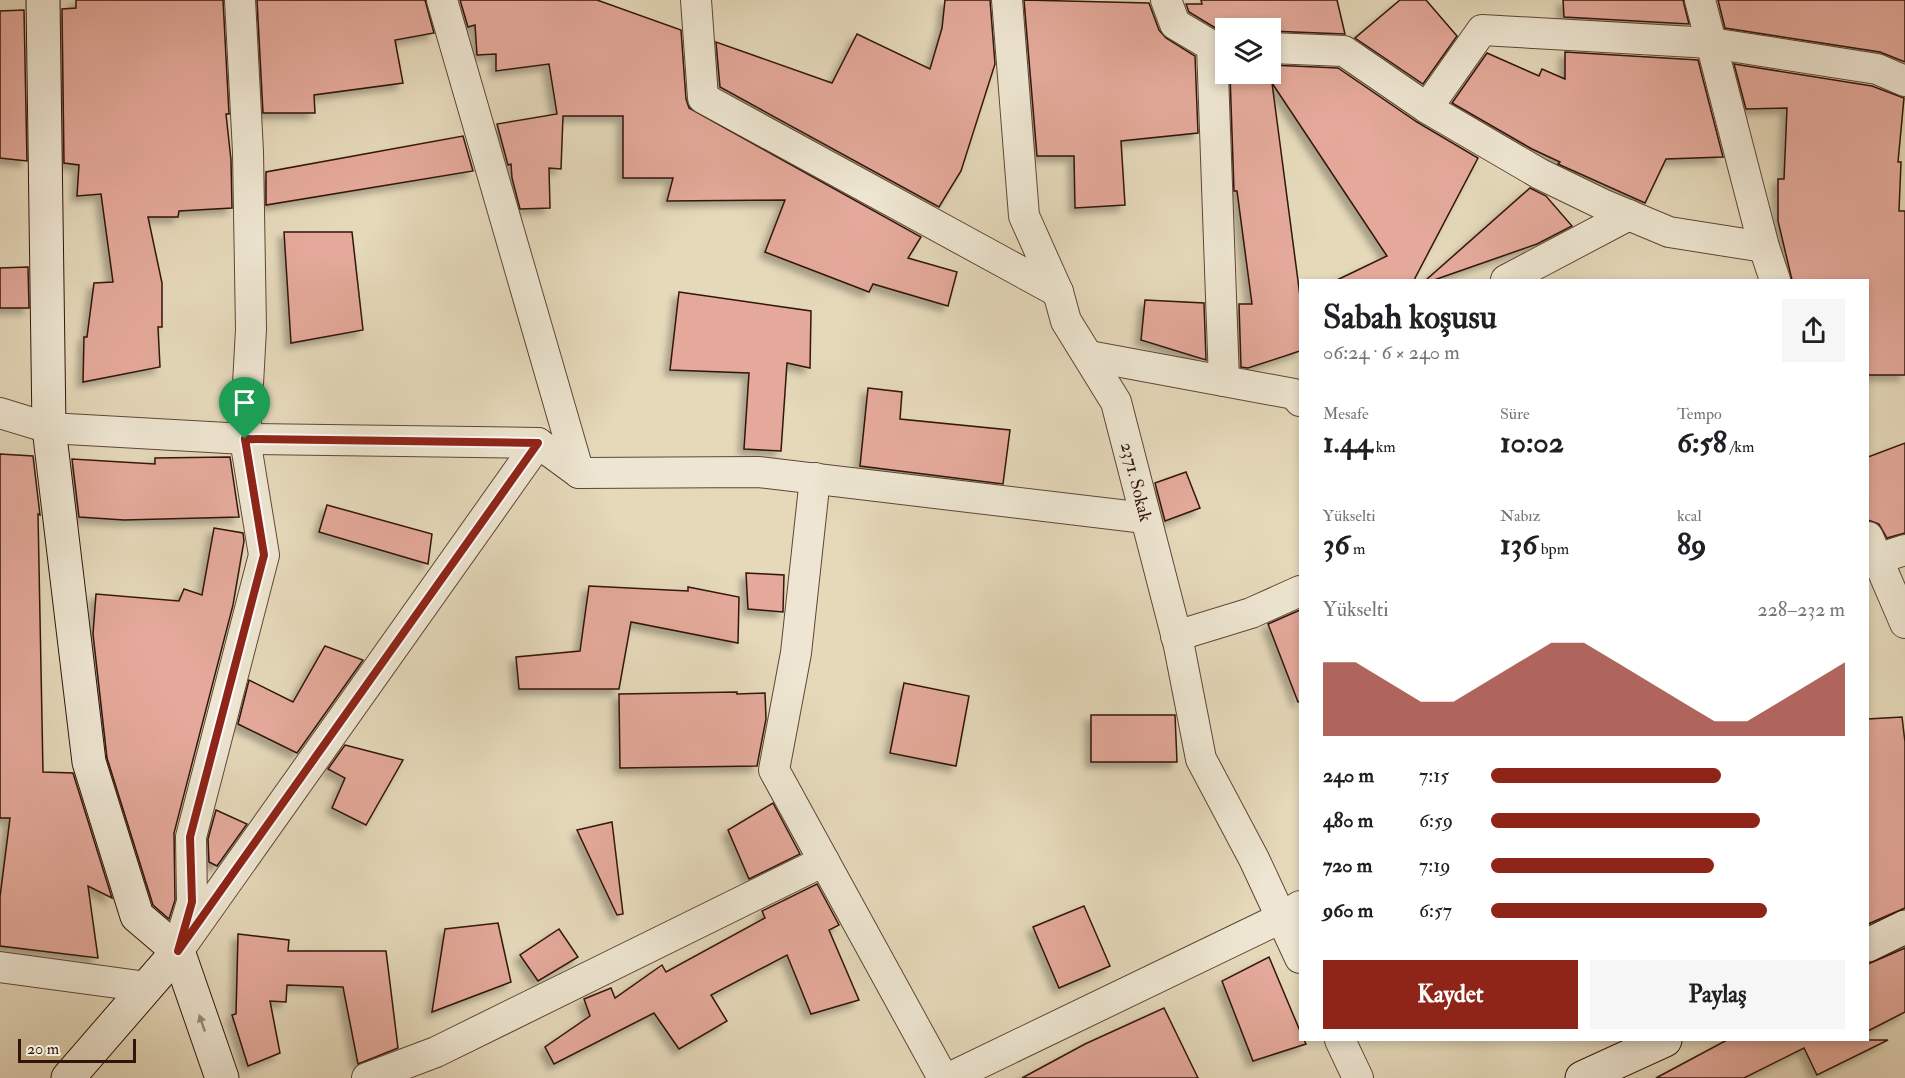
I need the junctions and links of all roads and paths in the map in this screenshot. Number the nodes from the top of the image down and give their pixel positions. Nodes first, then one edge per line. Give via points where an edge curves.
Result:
1 (43, 0) edge
2 (240, 0) edge
3 (442, 0) edge
4 (696, 0) edge
5 (1007, 0) edge
6 (1166, 0) edge
7 (1700, 0) edge
8 (1712, 43) junction
9 (1215, 44) edge
10 (1281, 48) edge
11 (1905, 81) edge
12 (1220, 84) edge
13 (1427, 108) junction
14 (1629, 215) junction
15 (1764, 247) junction
16 (1508, 279) edge
17 (1775, 279) edge
18 (1058, 292) junction
19 (1089, 356) junction
20 (1224, 381) junction
21 (1298, 395) edge
22 (0, 412) edge
23 (49, 428) junction
24 (245, 439) junction
25 (538, 443) junction
26 (579, 474) junction
27 (816, 478) junction
28 (1145, 518) junction
29 (1905, 550) edge
30 (1870, 552) edge
31 (1299, 591) edge
32 (1905, 623) edge
33 (1176, 636) junction
34 (824, 861) junction
35 (1291, 912) edge
36 (1905, 927) edge
37 (1869, 945) edge
38 (178, 951) junction
39 (1299, 953) edge
40 (0, 967) edge
41 (147, 987) junction
42 (1340, 1041) edge
43 (1663, 1041) edge
44 (68, 1078) edge
45 (222, 1078) edge
46 (368, 1078) edge
47 (943, 1078) edge
48 (949, 1078) edge
49 (1358, 1078) edge
50 (1582, 1078) edge

1 - 23 street
2 - 24 street via 251,329
3 - 26 street
4 - 18 street via 703,98
5 - 18 street, 2371. Sokak via 1024,216
6 - 9 street via 1174,24
7 - 8 street
8 - 11 street via 1877,69
8 - 13 street via 1482,30
8 - 15 street
10 - 13 street via 1344,51
12 - 20 street
13 - 14 street via 1540,174
14 - 15 street via 1669,232
14 - 16 street
15 - 17 street
18 - 19 street, 2371. Sokak via 1066,321
19 - 20 street
19 - 28 street, 2371. Sokak via 1116,402
20 - 21 street
22 - 23 street
23 - 24 street
23 - 38 street via 89,762 137,916
24 - 25 street
24 - 38 street via 264,555 190,837 192,902
25 - 26 street
25 - 38 street
26 - 27 street via 758,472
27 - 28 street
27 - 34 street via 796,653 774,770
28 - 33 street, 2371. Sokak
29 - 30 street
30 - 32 street
31 - 33 street via 1251,613
33 - 35 street, 2371. Sokak via 1201,759
34 - 46 street via 436,1052
34 - 47 street
35 - 39 street, 2371. Sokak
35 - 48 street
36 - 37 street
38 - 41 street
45 -> 38 street
40 - 41 street
41 - 44 street
42 - 49 street
43 - 50 street

